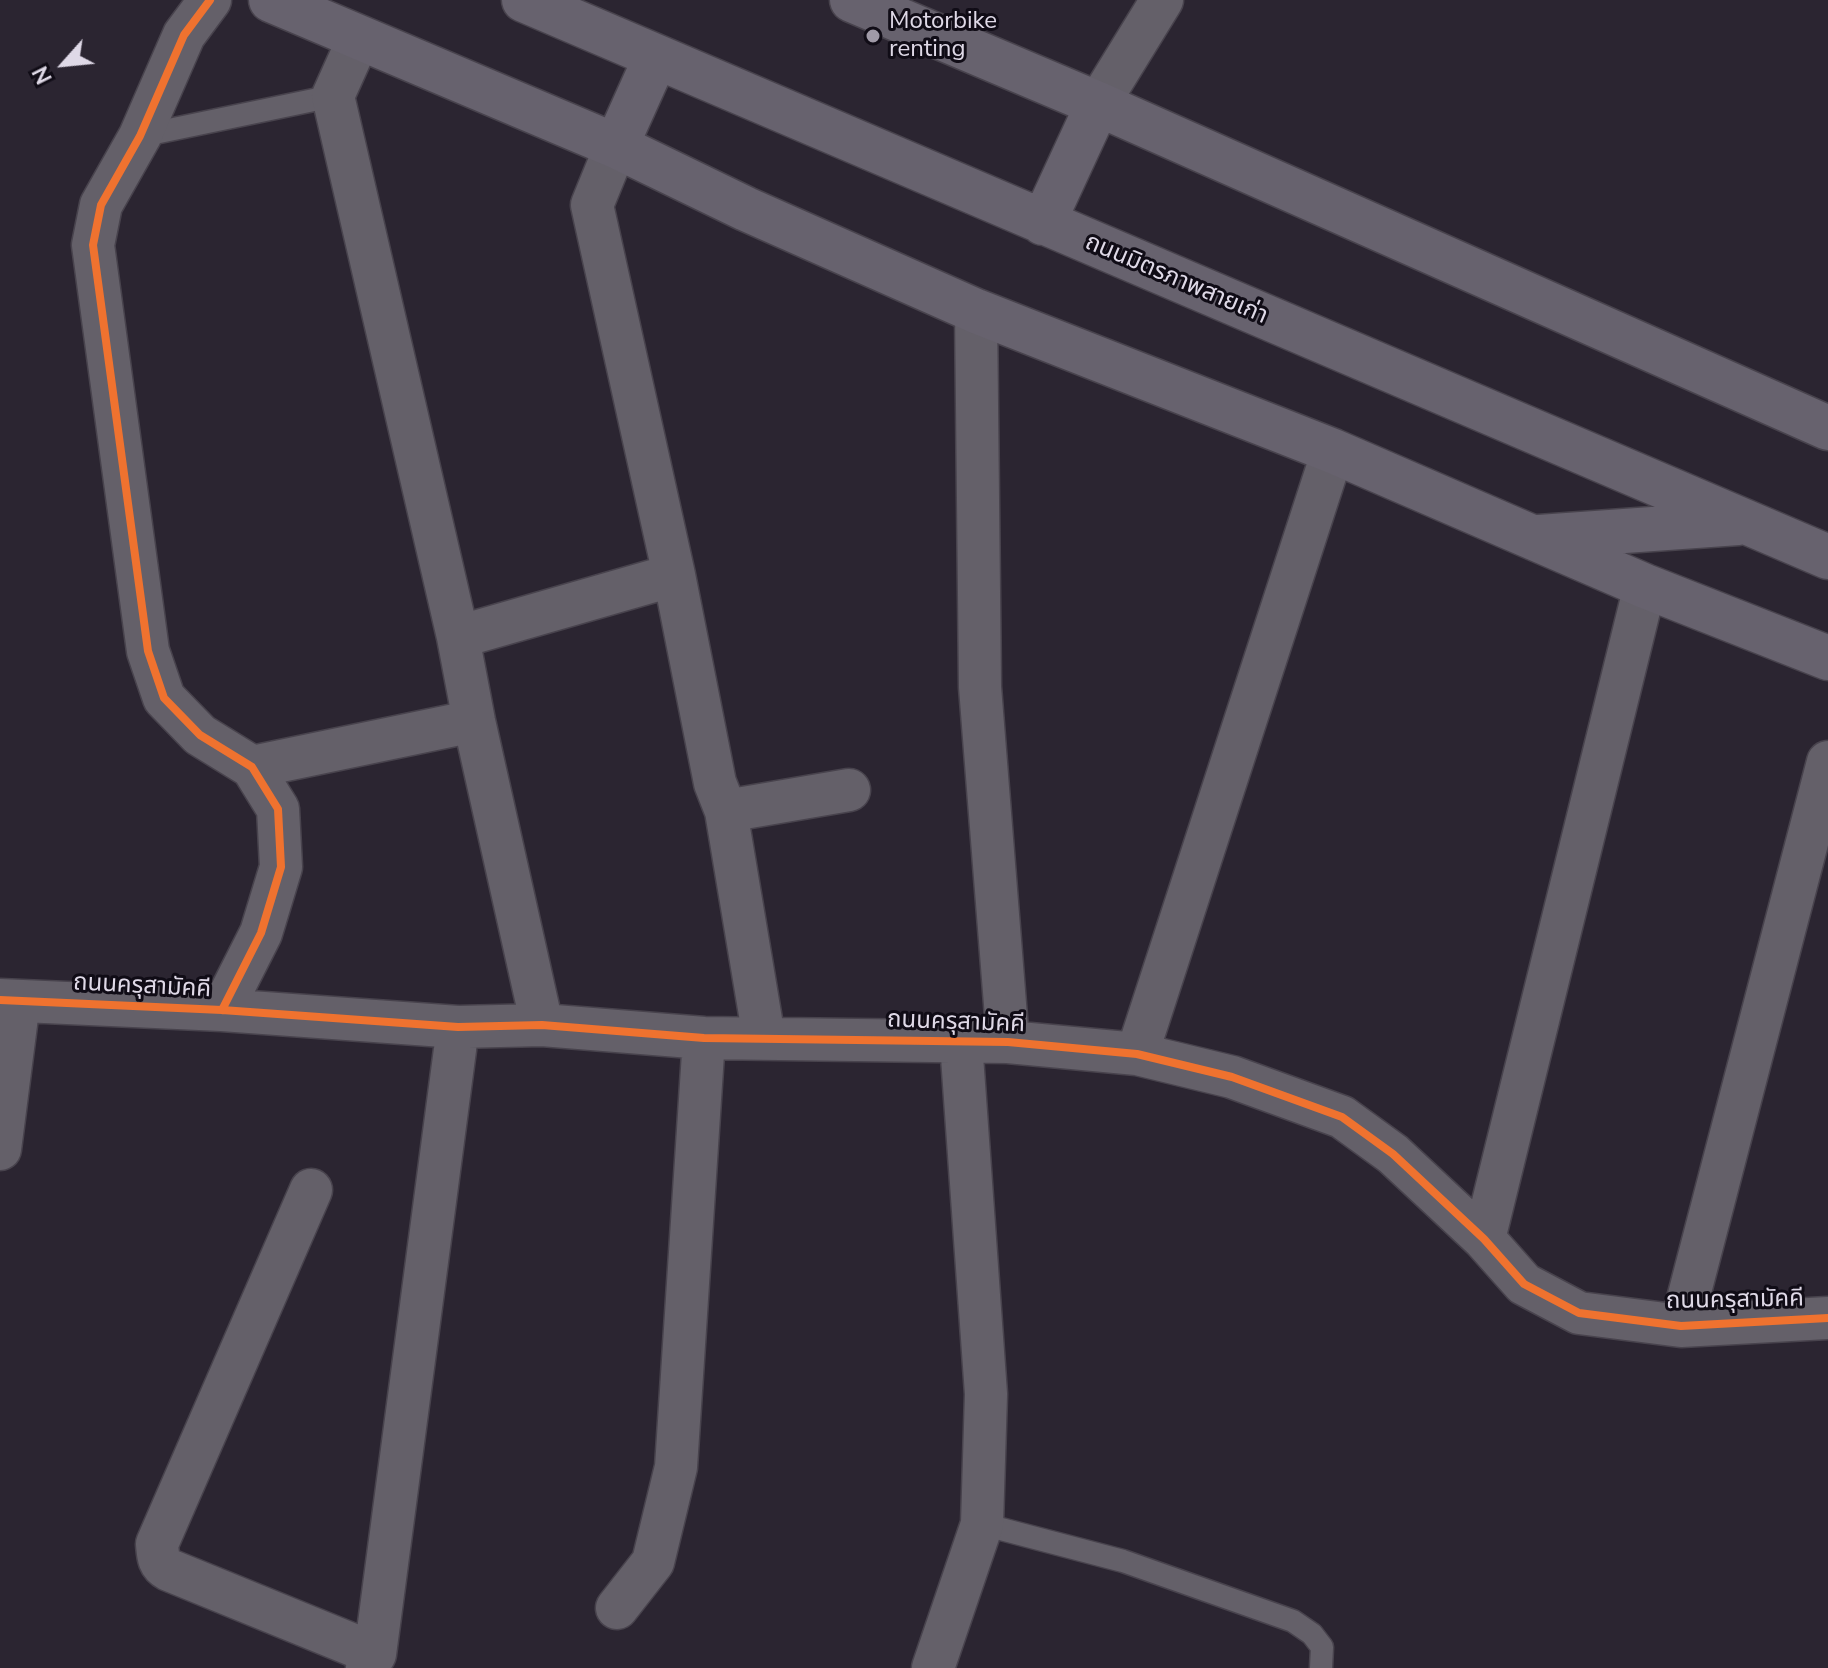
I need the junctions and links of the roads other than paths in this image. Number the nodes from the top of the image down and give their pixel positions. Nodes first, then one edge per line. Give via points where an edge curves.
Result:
1 (210, 0) edge
2 (271, 0) edge
3 (524, 0) edge
4 (852, 0) edge
5 (1162, 0) edge
6 (606, 16) edge
7 (359, 38) junction
8 (656, 57) junction
9 (333, 96) junction
10 (1098, 104) junction
11 (140, 136) junction
12 (616, 146) junction
13 (1043, 223) junction
14 (976, 311) junction
15 (1828, 428) edge
16 (1333, 451) junction
17 (1744, 522) junction
18 (1533, 537) junction
19 (1828, 557) edge
20 (674, 575) junction
21 (1645, 586) junction
22 (458, 637) junction
23 (1828, 658) edge
24 (474, 721) junction
25 (1828, 762) edge
26 (252, 767) junction
27 (849, 790) dead end
28 (726, 811) junction
29 (10, 1000) edge
30 (222, 1010) junction
31 (542, 1025) junction
32 (458, 1027) junction
33 (704, 1038) junction
34 (764, 1038) junction
35 (961, 1042) junction
36 (1008, 1042) junction
37 (1137, 1054) junction
38 (0, 1149) edge
39 (311, 1190) dead end
40 (1484, 1239) junction
41 (1828, 1318) edge
42 (1681, 1326) junction
43 (982, 1524) junction
44 (617, 1608) dead end
45 (371, 1661) edge
46 (933, 1668) edge
47 (1321, 1668) edge

1 - 11 street via 184,35
2 - 7 main road
3 - 6 main road, ถนนมิตรภาพสายเก่า
4 - 10 main road
5 - 10 street
6 - 8 main road, ถนนมิตรภาพสายเก่า
7 - 9 street
7 - 12 main road
8 - 12 main road
8 - 13 main road, ถนนมิตรภาพสายเก่า
9 - 11 lane
9 - 22 street
10 - 13 main road
10 - 15 main road
11 - 26 street via 101,205 93,245 148,651 164,698 200,735
12 - 14 main road
12 - 20 street via 592,205
13 - 17 main road, ถนนมิตรภาพสายเก่า
14 - 16 main road
14 - 36 street via 980,687
16 - 18 main road
16 - 37 street
17 - 18 main road
17 - 19 main road, ถนนมิตรภาพสายเก่า
18 - 21 main road
20 - 22 street
20 - 28 street via 715,783
21 - 23 main road
21 - 40 street
22 - 24 street
24 - 26 street
24 - 31 street
25 - 42 street
26 - 30 street via 278,809 281,867 261,933
27 - 28 street
28 - 34 street
29 - 30 street, ถนนครุสามัคคี
29 - 38 street
30 - 32 street, ถนนครุสามัคคี
31 - 32 street, ถนนครุสามัคคี
31 - 33 street, ถนนครุสามัคคี
32 - 45 street
33 - 34 street, ถนนครุสามัคคี
33 - 44 street via 676,1467 653,1562
34 - 35 street, ถนนครุสามัคคี
35 - 36 street, ถนนครุสามัคคี
35 - 43 street via 986,1394
36 - 37 street, ถนนครุสามัคคี
37 - 40 street, ถนนครุสามัคคี via 1232,1077 1342,1117 1393,1154
39 - 45 street via 157,1544 158,1555 169,1570
40 - 42 street, ถนนครุสามัคคี via 1524,1284 1579,1313
41 - 42 street, ถนนครุสามัคคี
43 - 46 street
43 - 47 lane via 1123,1561 1293,1621 1322,1647

